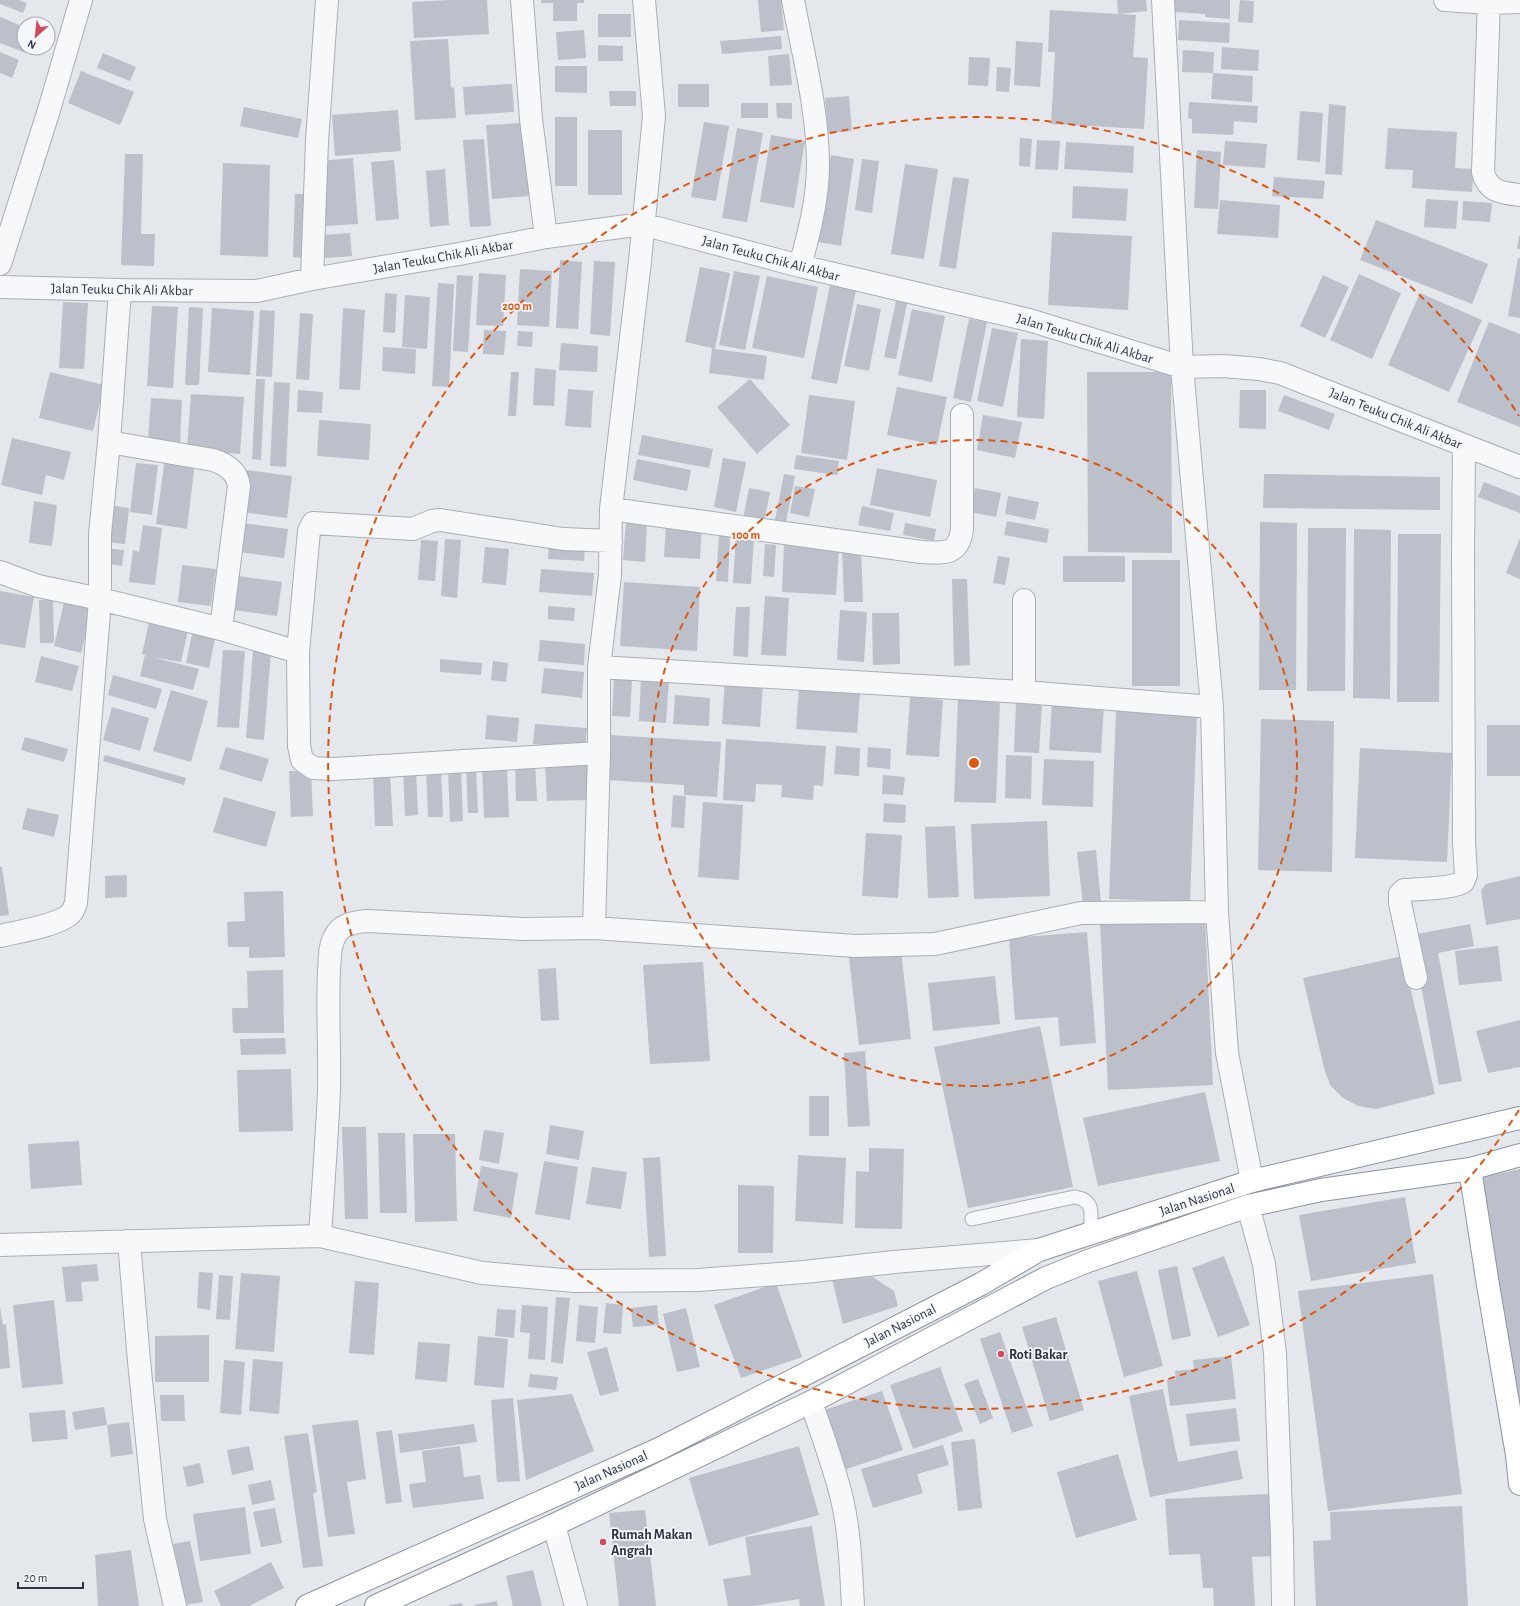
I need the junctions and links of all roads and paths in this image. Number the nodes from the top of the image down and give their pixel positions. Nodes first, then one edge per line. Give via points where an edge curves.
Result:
1 (81, 0) edge
2 (327, 0) edge
3 (522, 0) edge
4 (644, 0) edge
5 (793, 0) edge
6 (1163, 0) edge
7 (1444, 0) edge
8 (1489, 1) edge
9 (1520, 2) edge
10 (1520, 195) edge
11 (642, 224) junction
12 (546, 237) junction
13 (0, 264) edge
14 (800, 266) junction
15 (312, 279) junction
16 (0, 287) edge
17 (120, 290) junction
18 (1182, 367) junction
19 (962, 415) dead end
20 (109, 442) junction
21 (1464, 446) junction
22 (1520, 468) edge
23 (611, 509) junction
24 (611, 540) junction
25 (0, 572) edge
26 (100, 599) junction
27 (1024, 600) dead end
28 (221, 629) junction
29 (298, 652) junction
30 (599, 667) junction
31 (1024, 692) junction
32 (1212, 707) junction
33 (599, 753) junction
34 (1217, 912) junction
35 (594, 928) junction
36 (0, 936) edge
37 (1416, 978) dead end
38 (1520, 1118) edge
39 (1520, 1155) edge
40 (1470, 1169) junction
41 (1252, 1181) junction
42 (1248, 1206) junction
43 (972, 1220) dead end
44 (1090, 1232) junction
45 (320, 1236) junction
46 (129, 1242) junction
47 (0, 1245) edge
48 (1039, 1250) junction
49 (811, 1402) junction
50 (1520, 1484) edge
51 (554, 1526) junction
52 (175, 1606) edge
53 (307, 1606) edge
54 (376, 1606) edge
55 (576, 1606) edge
56 (853, 1606) edge
57 (1283, 1606) edge

1 - 13 street
2 - 15 street via 322,45
3 - 12 street via 531,119
4 - 11 street via 654,116
5 - 14 street via 814,113 818,165 815,202
6 - 18 street
7 - 8 street
8 - 9 street
8 - 10 street via 1483,172 1493,189
11 - 12 street, Jalan Teuku Chik Ali Akbar
11 - 14 street, Jalan Teuku Chik Ali Akbar
11 - 23 street via 640,261
12 - 15 street, Jalan Teuku Chik Ali Akbar
14 - 18 street, Jalan Teuku Chik Ali Akbar via 1029,320
15 - 17 street, Jalan Teuku Chik Ali Akbar via 257,291
16 - 17 street, Jalan Teuku Chik Ali Akbar
17 - 20 street
18 - 21 street, Jalan Teuku Chik Ali Akbar via 1259,368 1280,373
18 - 32 street
19 - 23 street via 962,529 958,544 948,552 921,552
20 - 26 street via 100,534
20 - 28 street via 213,460 228,466 235,474 239,486
21 - 22 street, Jalan Teuku Chik Ali Akbar
21 - 37 street via 1466,875 1463,882 1458,884 1404,890 1400,893
23 - 24 street
24 - 29 street via 562,539 440,520 413,529 313,523 309,530
24 - 30 street via 610,575
25 - 26 street via 38,586
26 - 28 street
26 - 36 street via 76,903 68,916 53,923
27 - 31 street
28 - 29 street
29 - 33 street via 299,746 302,760 313,768 334,769
30 - 31 street
30 - 33 street
31 - 32 street
32 - 34 street
33 - 35 street
34 - 35 street via 1082,913 936,944 855,946
34 - 41 street via 1227,1053
35 - 45 street via 523,929 367,921 354,922 339,930 333,940 330,956 329,1089
38 - 41 highway, Jalan Nasional
39 - 40 highway, Jalan Nasional
40 - 42 highway, Jalan Nasional via 1321,1190
40 - 50 highway
41 - 44 highway, Jalan Nasional
42 - 49 highway, Jalan Nasional via 1088,1260 1046,1278
42 - 57 street via 1264,1264 1275,1353
43 - 44 lane via 1074,1197 1085,1200 1090,1206
44 - 48 highway, Jalan Nasional
45 - 46 street
45 - 48 street via 482,1274 575,1281 713,1279
46 - 47 street
46 - 52 street via 138,1361 155,1519
48 - 53 highway, Jalan Nasional via 981,1284 659,1449
49 - 51 highway, Jalan Nasional
49 - 56 street via 830,1455 842,1500
51 - 54 highway, Jalan Nasional
51 - 55 street

